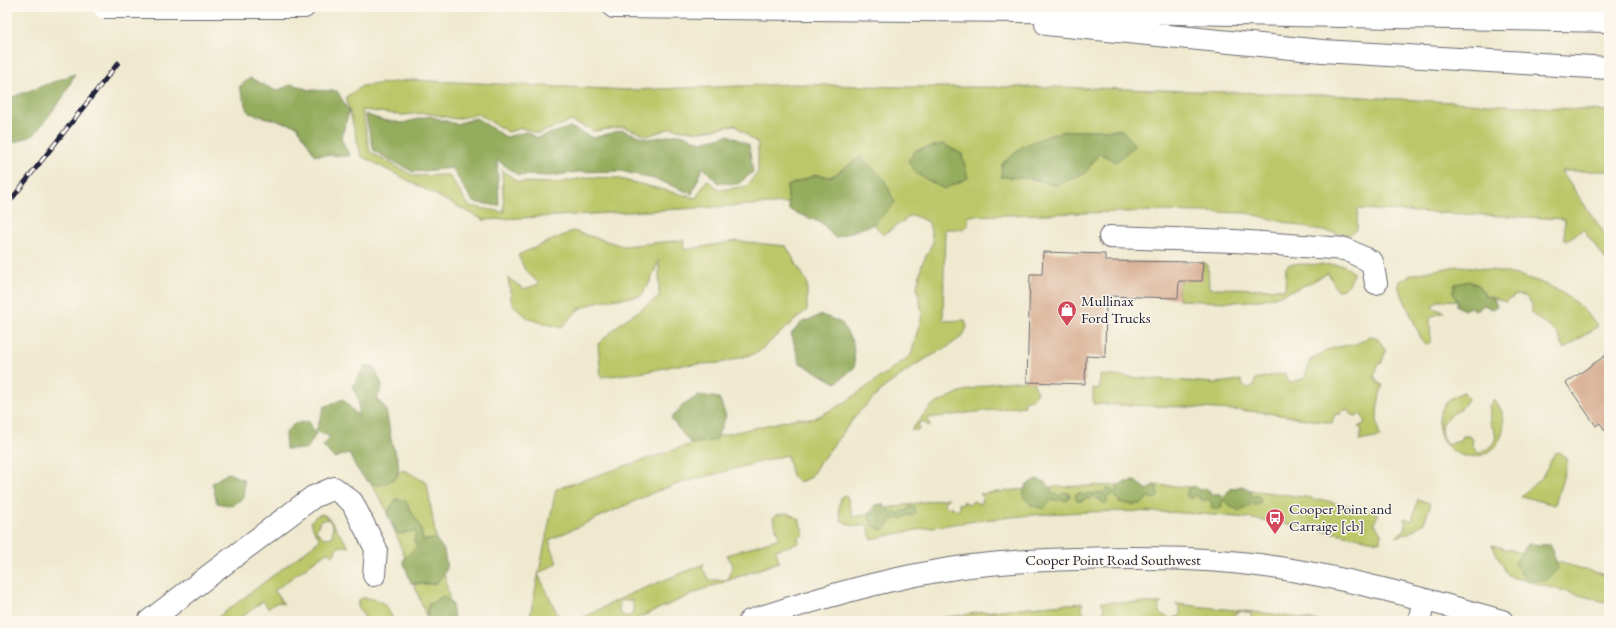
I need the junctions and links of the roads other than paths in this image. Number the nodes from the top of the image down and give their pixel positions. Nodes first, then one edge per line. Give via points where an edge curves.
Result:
1 (104, 7) edge
2 (273, 7) edge
3 (304, 7) edge
4 (614, 7) edge
5 (920, 10) junction
6 (1609, 21) edge
7 (1609, 68) edge
8 (1110, 237) dead end
9 (1376, 283) dead end
10 (374, 575) dead end
11 (1421, 611) edge
12 (149, 621) edge
13 (750, 621) edge
14 (1502, 621) edge

1 - 2 main road, bridge
2 - 3 main road
4 - 5 main road
5 - 6 main road
5 - 7 main road via 1138,34 1322,50
8 - 9 main road via 1235,241 1345,249 1372,262
10 - 12 main road via 376,549 352,502 334,488 313,497
11 - 13 main road, Cooper Point Road Southwest via 1331,579 1251,564 1173,557 1088,558 1016,560 933,571 837,594
11 - 14 main road, Cooper Point Road Southwest

